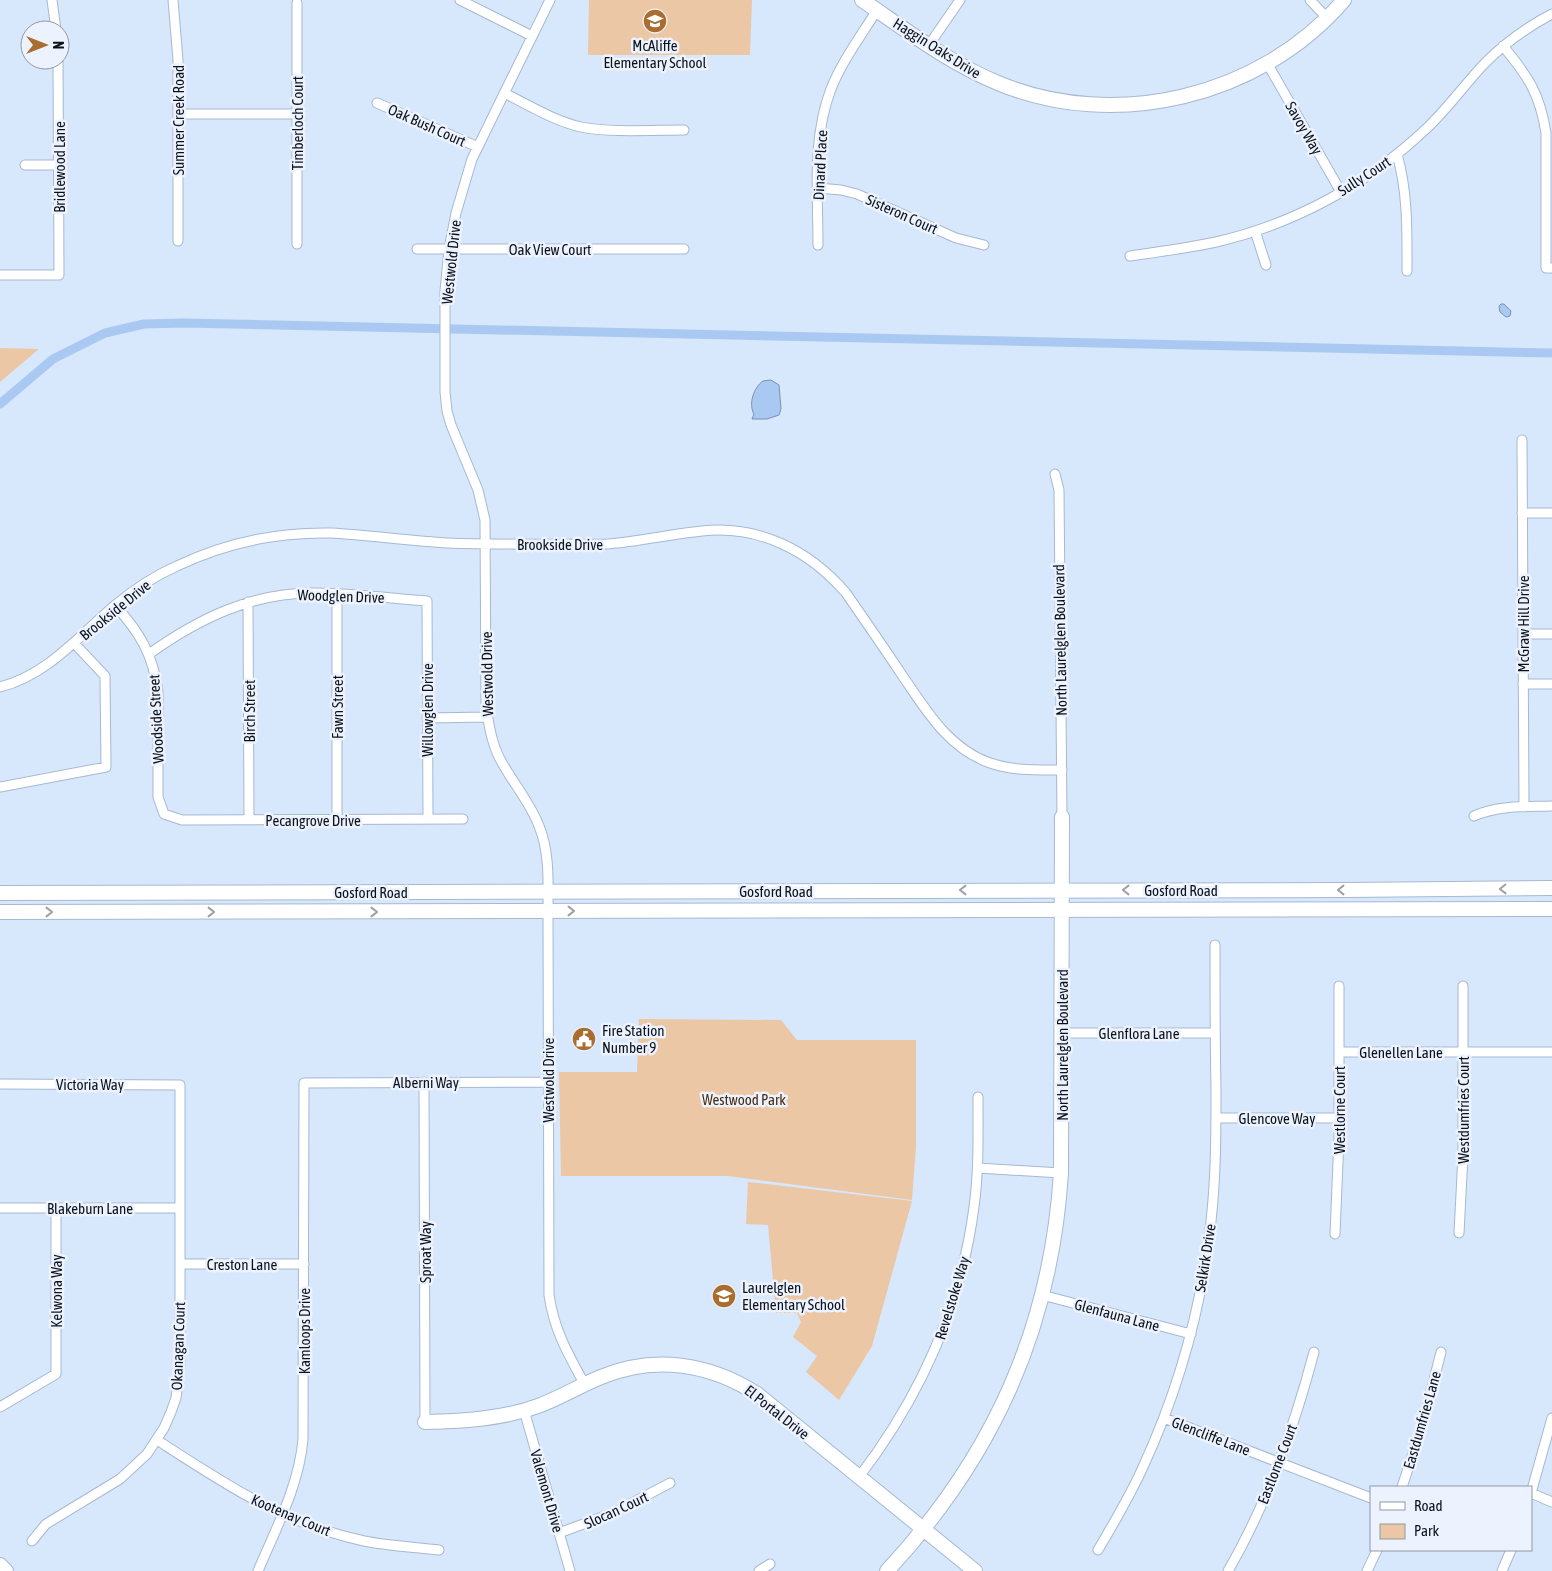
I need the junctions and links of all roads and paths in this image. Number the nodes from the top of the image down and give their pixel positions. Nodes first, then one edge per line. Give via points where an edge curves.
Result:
1 (52, 0) edge
2 (173, 0) edge
3 (460, 0) edge
4 (550, 0) edge
5 (862, 0) edge
6 (960, 0) edge
7 (1310, 0) edge
8 (1344, 0) edge
9 (297, 3) dead end
10 (877, 10) junction
11 (1552, 14) edge
12 (1327, 18) junction
13 (55, 20) edge
14 (532, 36) junction
15 (929, 45) junction
16 (1503, 46) junction
17 (1266, 64) junction
18 (58, 70) edge
19 (504, 93) junction
20 (377, 103) dead end
21 (178, 114) junction
22 (297, 114) junction
23 (684, 130) dead end
24 (478, 147) junction
25 (1397, 154) junction
26 (25, 165) dead end
27 (59, 165) junction
28 (818, 188) junction
29 (1341, 192) junction
30 (1255, 231) junction
31 (178, 241) dead end
32 (297, 244) dead end
33 (818, 244) dead end
34 (984, 245) dead end
35 (417, 249) dead end
36 (449, 249) junction
37 (684, 249) dead end
38 (1130, 256) dead end
39 (1266, 265) dead end
40 (1549, 268) edge
41 (1407, 271) dead end
42 (0, 275) edge
43 (1522, 440) dead end
44 (1056, 474) dead end
45 (1522, 513) junction
46 (1552, 513) edge
47 (486, 544) junction
48 (337, 594) junction
49 (427, 601) joint
50 (248, 602) junction
51 (115, 605) junction
52 (1523, 634) junction
53 (1552, 634) edge
54 (74, 643) junction
55 (149, 654) junction
56 (1523, 684) junction
57 (1552, 684) edge
58 (0, 687) edge
59 (487, 717) junction
60 (427, 718) junction
61 (1062, 770) junction
62 (0, 787) edge
63 (1552, 806) edge
64 (1524, 807) junction
65 (164, 814) joint
66 (1474, 816) dead end
67 (1062, 817) joint
68 (428, 819) junction
69 (463, 819) dead end
70 (249, 820) junction
71 (338, 820) junction
72 (1552, 888) edge
73 (1062, 890) junction
74 (548, 891) junction
75 (0, 893) edge
76 (1552, 909) edge
77 (1063, 910) junction
78 (548, 911) junction
79 (0, 912) edge
80 (1215, 945) dead end
81 (1339, 986) dead end
82 (1463, 986) dead end
83 (1062, 1033) junction
84 (1215, 1033) junction
85 (1339, 1052) junction
86 (1463, 1052) junction
87 (1552, 1052) edge
88 (424, 1082) junction
89 (548, 1082) junction
90 (304, 1083) joint
91 (0, 1084) edge
92 (180, 1084) joint
93 (978, 1097) dead end
94 (1216, 1118) junction
95 (1339, 1118) junction
96 (978, 1168) junction
97 (1061, 1172) junction
98 (0, 1208) edge
99 (56, 1208) junction
100 (180, 1208) junction
101 (1459, 1233) dead end
102 (1335, 1234) dead end
103 (180, 1264) junction
104 (304, 1264) junction
105 (1042, 1295) junction
106 (1191, 1334) junction
107 (1314, 1352) dead end
108 (1441, 1352) dead end
109 (585, 1385) junction
110 (0, 1407) edge
111 (524, 1410) junction
112 (1164, 1418) junction
113 (1552, 1418) edge
114 (425, 1422) joint
115 (157, 1440) junction
116 (1279, 1463) junction
117 (859, 1477) junction
118 (670, 1483) dead end
119 (1402, 1486) edge
120 (1532, 1489) edge
121 (1532, 1493) edge
122 (1370, 1498) edge
123 (1552, 1502) edge
124 (282, 1515) junction
125 (924, 1530) junction
126 (559, 1533) junction
127 (32, 1542) dead end
128 (439, 1550) dead end
129 (1098, 1550) dead end
130 (1377, 1551) edge
131 (1508, 1551) edge
132 (770, 1564) dead end
133 (0, 1565) edge
134 (6, 1571) edge
135 (258, 1571) edge
136 (570, 1571) edge
137 (759, 1571) edge
138 (887, 1571) edge
139 (975, 1571) edge
140 (1228, 1571) edge
141 (1367, 1571) edge
142 (1502, 1571) edge

1 - 13 street
2 - 21 street, Summer Creek Road
3 - 14 street
4 - 14 street, Westwold Drive
5 - 10 main road, Haggin Oaks Drive
6 - 15 street
7 - 12 street
8 - 12 main road, Haggin Oaks Drive
9 - 22 street, Timberloch Court
10 - 15 main road, Haggin Oaks Drive
10 - 28 street, Dinard Place via 831,90 820,130
11 - 16 street, Sully Court
12 - 17 main road, Haggin Oaks Drive
14 - 19 street, Westwold Drive
15 - 17 main road, Haggin Oaks Drive via 999,84 1052,99 1100,105 1148,103 1197,93
16 - 25 street, Sully Court via 1450,105
16 - 40 street via 1532,84 1544,116
17 - 29 street, Savoy Way
18 - 27 street, Bridlewood Lane
19 - 23 street via 580,127
19 - 24 street, Westwold Drive
20 - 24 street, Oak Bush Court
21 - 22 street
21 - 31 street, Summer Creek Road
22 - 32 street, Timberloch Court
24 - 36 street, Westwold Drive via 461,195
25 - 29 street, Sully Court
25 - 41 street via 1406,198
26 - 27 street
27 - 42 street, Bridlewood Lane via 59,275
28 - 33 street, Dinard Place
28 - 34 street, Sisteron Court via 857,194 956,238
29 - 30 street, Sully Court
30 - 38 street, Sully Court via 1217,242
30 - 39 street
35 - 36 street, Oak View Court
36 - 37 street, Oak View Court
36 - 47 street, Westwold Drive via 445,291 447,411 482,504
43 - 45 street, McGraw Hill Drive
44 - 61 street, North Laurelglen Boulevard
45 - 46 street
45 - 52 street, McGraw Hill Drive
47 - 51 street, Brookside Drive via 332,534 255,539 176,566
47 - 59 street, Westwold Drive
47 - 61 street, Brookside Drive via 607,544 718,530 775,540 807,557 835,580 935,722 959,746 990,763 1007,767
48 - 49 street, Woodglen Drive
48 - 50 street, Woodglen Drive via 288,594
48 - 71 street, Fawn Street
49 - 60 street, Willowglen Drive
50 - 55 street, Woodglen Drive via 183,630
50 - 70 street, Birch Street
51 - 54 street, Brookside Drive
51 - 55 street, Woodside Street via 134,626
52 - 53 street
52 - 56 street, McGraw Hill Drive
54 - 58 street, Brookside Drive via 41,669
54 - 62 street via 105,676 106,767
55 - 65 street, Woodside Street via 158,692 158,797
56 - 57 street
56 - 64 street, McGraw Hill Drive
59 - 60 street
59 - 74 street, Westwold Drive via 500,760 540,828 547,860
60 - 68 street, Willowglen Drive
61 - 67 street, North Laurelglen Boulevard
63 - 64 street
64 - 66 street via 1486,811
65 - 70 street, Pecangrove Drive via 182,820
67 - 73 main road, North Laurelglen Boulevard
68 - 69 street, Pecangrove Drive
68 - 71 street, Pecangrove Drive
70 - 71 street, Pecangrove Drive
72 -> 73 main road, Gosford Road
73 -> 74 main road, Gosford Road
73 - 77 main road, North Laurelglen Boulevard
74 - 75 main road, Gosford Road
74 - 78 street, Westwold Drive
76 - 77 main road, Gosford Road
78 -> 77 main road, Gosford Road
77 - 83 main road, North Laurelglen Boulevard
79 -> 78 main road, Gosford Road
78 - 89 street, Westwold Drive
80 - 84 street, Selkirk Drive
81 - 85 street, Westlorne Court
82 - 86 street, Westdumfries Court
83 - 84 street, Glenflora Lane
83 - 97 main road, North Laurelglen Boulevard
84 - 94 street, Selkirk Drive
85 - 86 street, Glenellen Lane
85 - 95 street, Westlorne Court
86 - 87 street, Glenellen Lane
86 - 101 street, Westdumfries Court
88 - 89 street, Alberni Way
88 - 90 street, Alberni Way
88 - 114 street, Sproat Way
89 - 109 street, Westwold Drive via 549,1295 557,1330
90 - 104 street, Kamloops Drive
91 - 92 street, Victoria Way
92 - 100 street, Okanagan Court
93 - 96 street, Revelstoke Way
94 - 95 street, Glencove Way
94 - 106 street, Selkirk Drive via 1212,1219
95 - 102 street, Westlorne Court
96 - 97 street
96 - 117 street, Revelstoke Way via 970,1233 960,1278 936,1349 892,1431
97 - 105 main road, North Laurelglen Boulevard via 1056,1226
98 - 99 street, Blakeburn Lane
99 - 100 street, Blakeburn Lane
99 - 110 street, Kelwona Way via 56,1374
100 - 103 street, Okanagan Court
103 - 104 street, Creston Lane
103 - 115 street, Okanagan Court via 179,1378 171,1412
104 - 124 street, Kamloops Drive via 303,1440 299,1472
105 - 106 street, Glenfauna Lane
105 - 125 main road, North Laurelglen Boulevard via 1027,1347 1002,1406 965,1472
106 - 112 street, Selkirk Drive
107 - 116 street, Eastlorne Court
108 - 119 street, Eastdumfries Lane
109 - 111 main road, El Portal Drive
109 - 117 main road, El Portal Drive via 618,1371 651,1364 710,1371 757,1394
111 - 114 main road, El Portal Drive via 476,1420
111 - 126 street, Valemont Drive
112 - 116 street, Glencliffe Lane
112 - 129 street, Selkirk Drive via 1143,1468
113 - 120 street
115 - 124 street, Kootenay Court via 230,1487
115 - 127 street, Okanagan Court via 135,1467 46,1524
116 - 122 street, Glencliffe Lane
116 - 140 street, Eastlorne Court
117 - 125 main road, El Portal Drive
118 - 126 street, Slocan Court via 613,1514
121 - 123 street
124 - 128 street, Kootenay Court via 364,1541
124 - 135 street, Kamloops Drive
125 - 138 main road, North Laurelglen Boulevard
125 - 139 main road, El Portal Drive
126 - 136 street, Valemont Drive
130 - 141 street
131 - 142 street
132 - 137 street
133 - 134 main road

